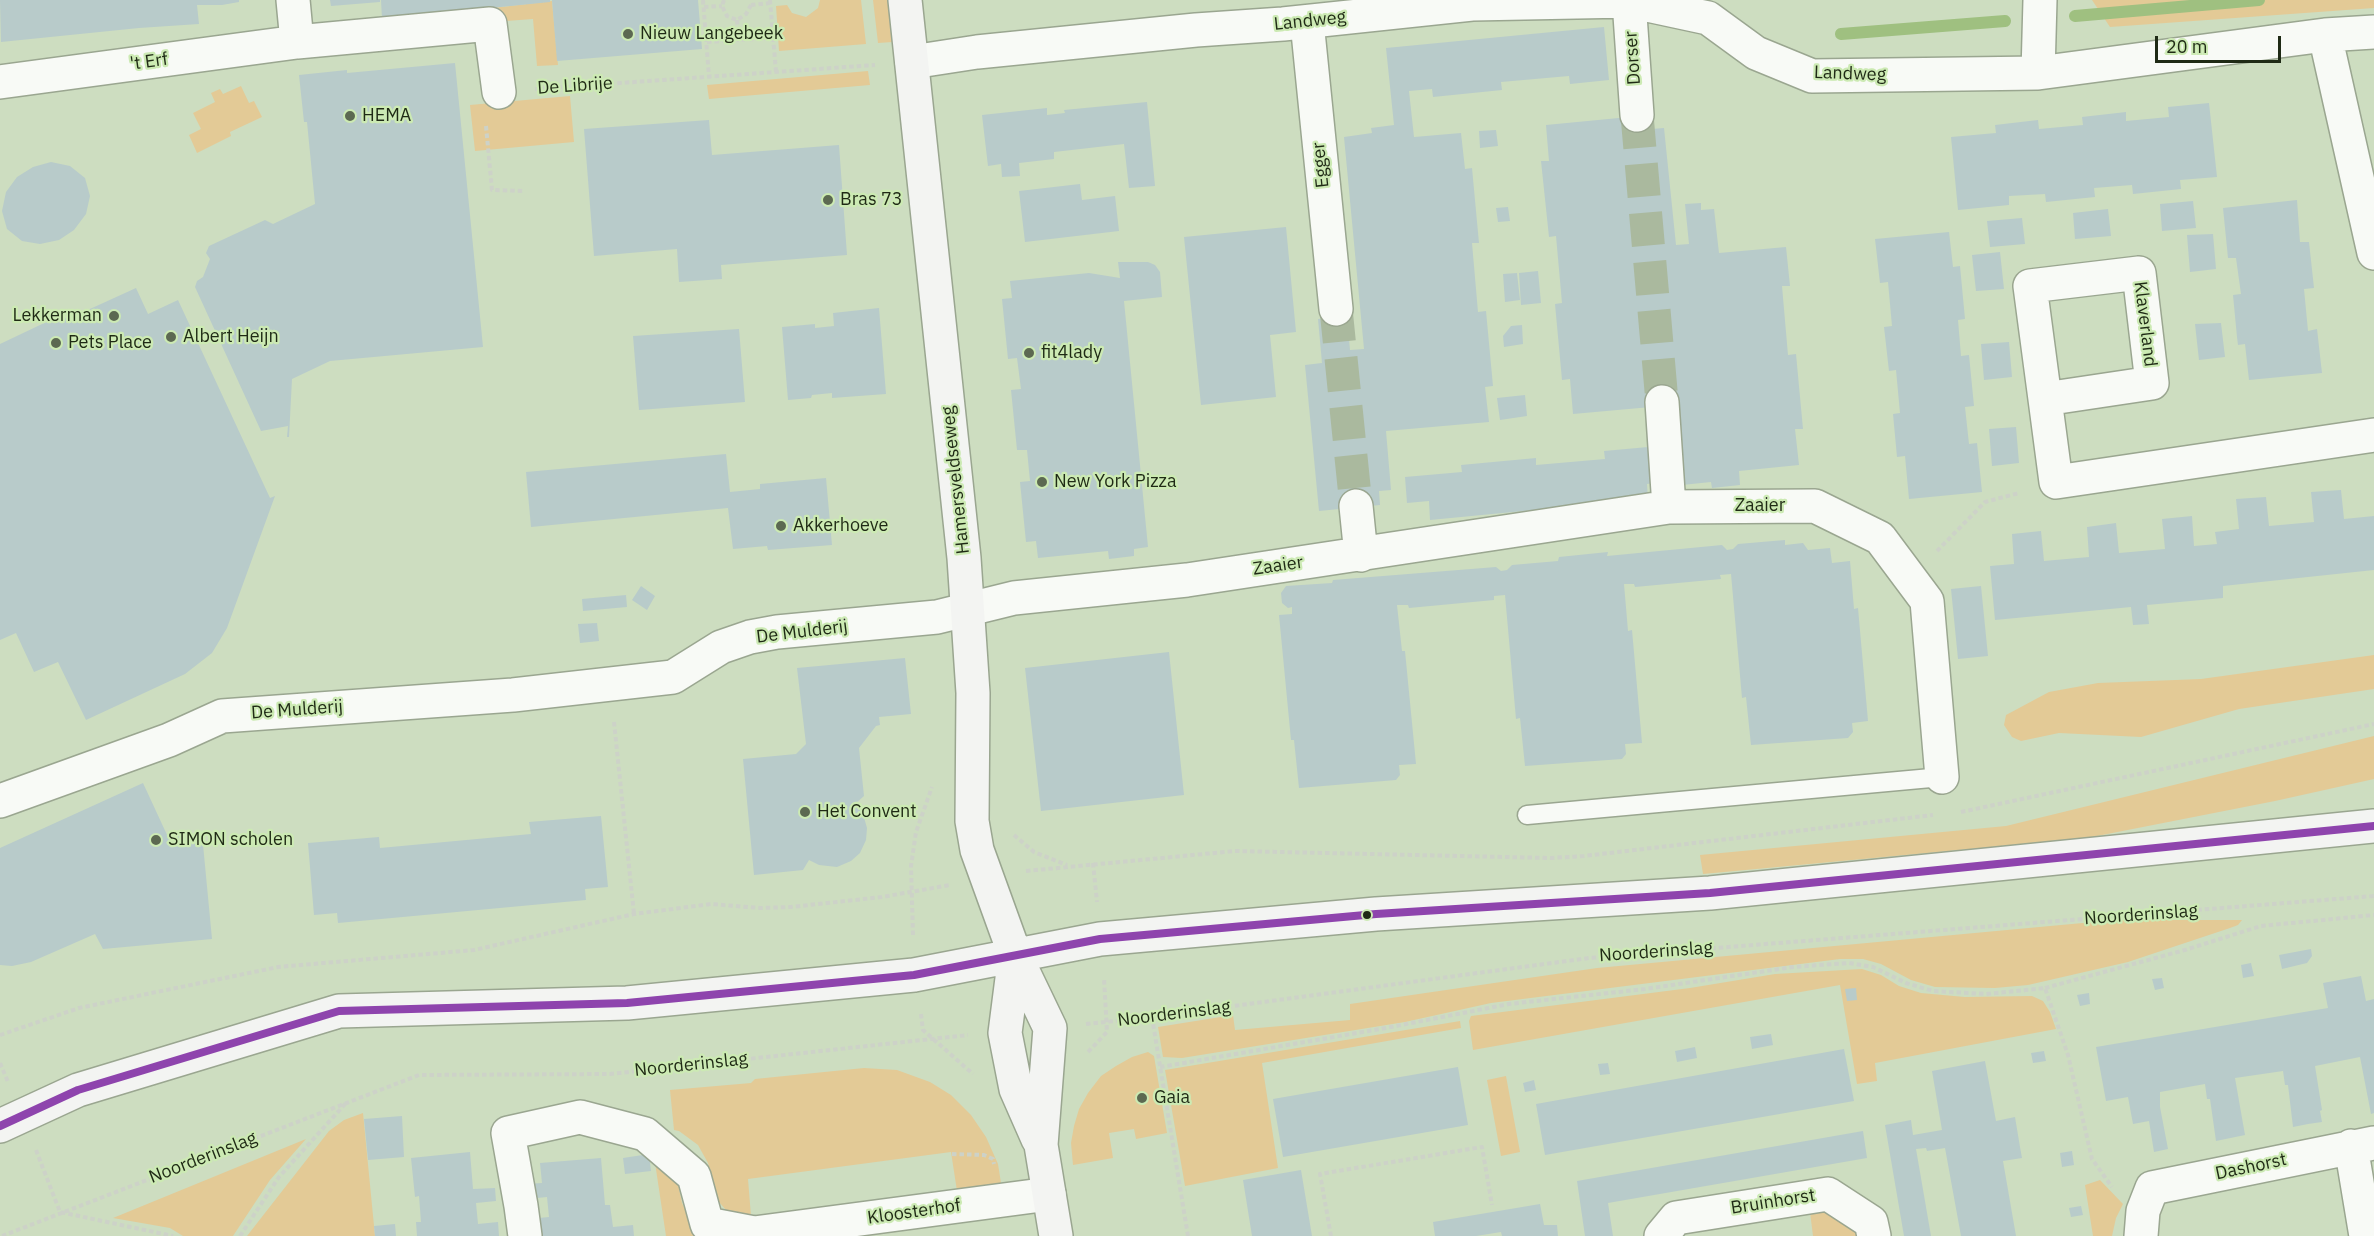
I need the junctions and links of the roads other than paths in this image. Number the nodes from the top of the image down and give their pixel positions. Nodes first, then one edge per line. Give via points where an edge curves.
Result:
1 (293, 0) edge
2 (905, 0) edge
3 (2040, 0) edge
4 (1629, 1) edge
5 (1306, 22) junction
6 (2374, 32) edge
7 (2325, 35) junction
8 (297, 42) junction
9 (912, 62) junction
10 (2038, 73) junction
11 (0, 82) edge
12 (499, 92) road end
13 (1637, 115) tunnel mouth
14 (2374, 253) edge
15 (1336, 309) tunnel mouth
16 (2045, 399) junction
17 (1662, 402) tunnel mouth
18 (2374, 435) edge
19 (1356, 506) tunnel mouth
20 (1669, 507) junction
21 (1361, 555) junction
22 (968, 610) junction
23 (1942, 777) joint
24 (0, 801) edge
25 (1527, 815) dead end
26 (2374, 826) edge
27 (1015, 955) junction
28 (0, 1126) edge
29 (2363, 1144) edge
30 (1041, 1145) junction
31 (1049, 1194) junction
32 (2145, 1212) edge
33 (525, 1236) edge
34 (1056, 1236) edge
35 (1661, 1236) edge
36 (1874, 1236) edge
37 (2366, 1236) edge

1 - 8 street
2 - 9 main road, Hamersveldseweg
3 - 10 street
4 - 5 street, Landweg via 1472,4
4 - 10 street, Landweg via 1708,18 1756,53 1812,76
4 - 13 street, Dorser
5 - 9 street, Landweg via 977,52
5 - 15 street, Egger
6 - 7 street, Landweg
7 - 10 street, Landweg
7 - 14 street
8 - 11 street, 't Erf
8 - 12 street via 490,24
9 - 22 main road, Hamersveldseweg
16 - 16 street, Klaverland via 2030,286 2139,273 2152,383
16 - 18 street, Klaverland via 2044,485
17 - 20 street
19 - 21 street
20 - 21 street, Zaaier
20 - 23 street, Zaaier via 1815,506 1880,538 1927,601
21 - 22 street, Zaaier via 1187,580 1014,598
22 - 24 street, De Mulderij via 937,617 750,637 721,647 673,677 513,695 222,716 168,740
22 - 27 main road, Hamersveldseweg via 973,693 972,821 977,850
23 - 25 lane, Zaaier
26 - 27 main road via 1710,893 1376,914 1100,939
27 - 28 main road via 914,975 627,1003 339,1011 78,1090
27 - 30 main road, Hamersveldseweg via 1005,1033 1016,1089
27 - 30 main road, Hamersveldseweg via 1050,1028
29 - 32 street, Dashorst
29 - 37 street, Dashorst
30 - 31 main road, Hamersveldseweg
31 - 33 street, Kloosterhof via 754,1233 708,1224 694,1176 645,1134 580,1117 508,1133
31 - 34 main road, Hamersveldseweg
35 - 36 street, Bruinhorst via 1676,1218 1828,1194 1870,1221

